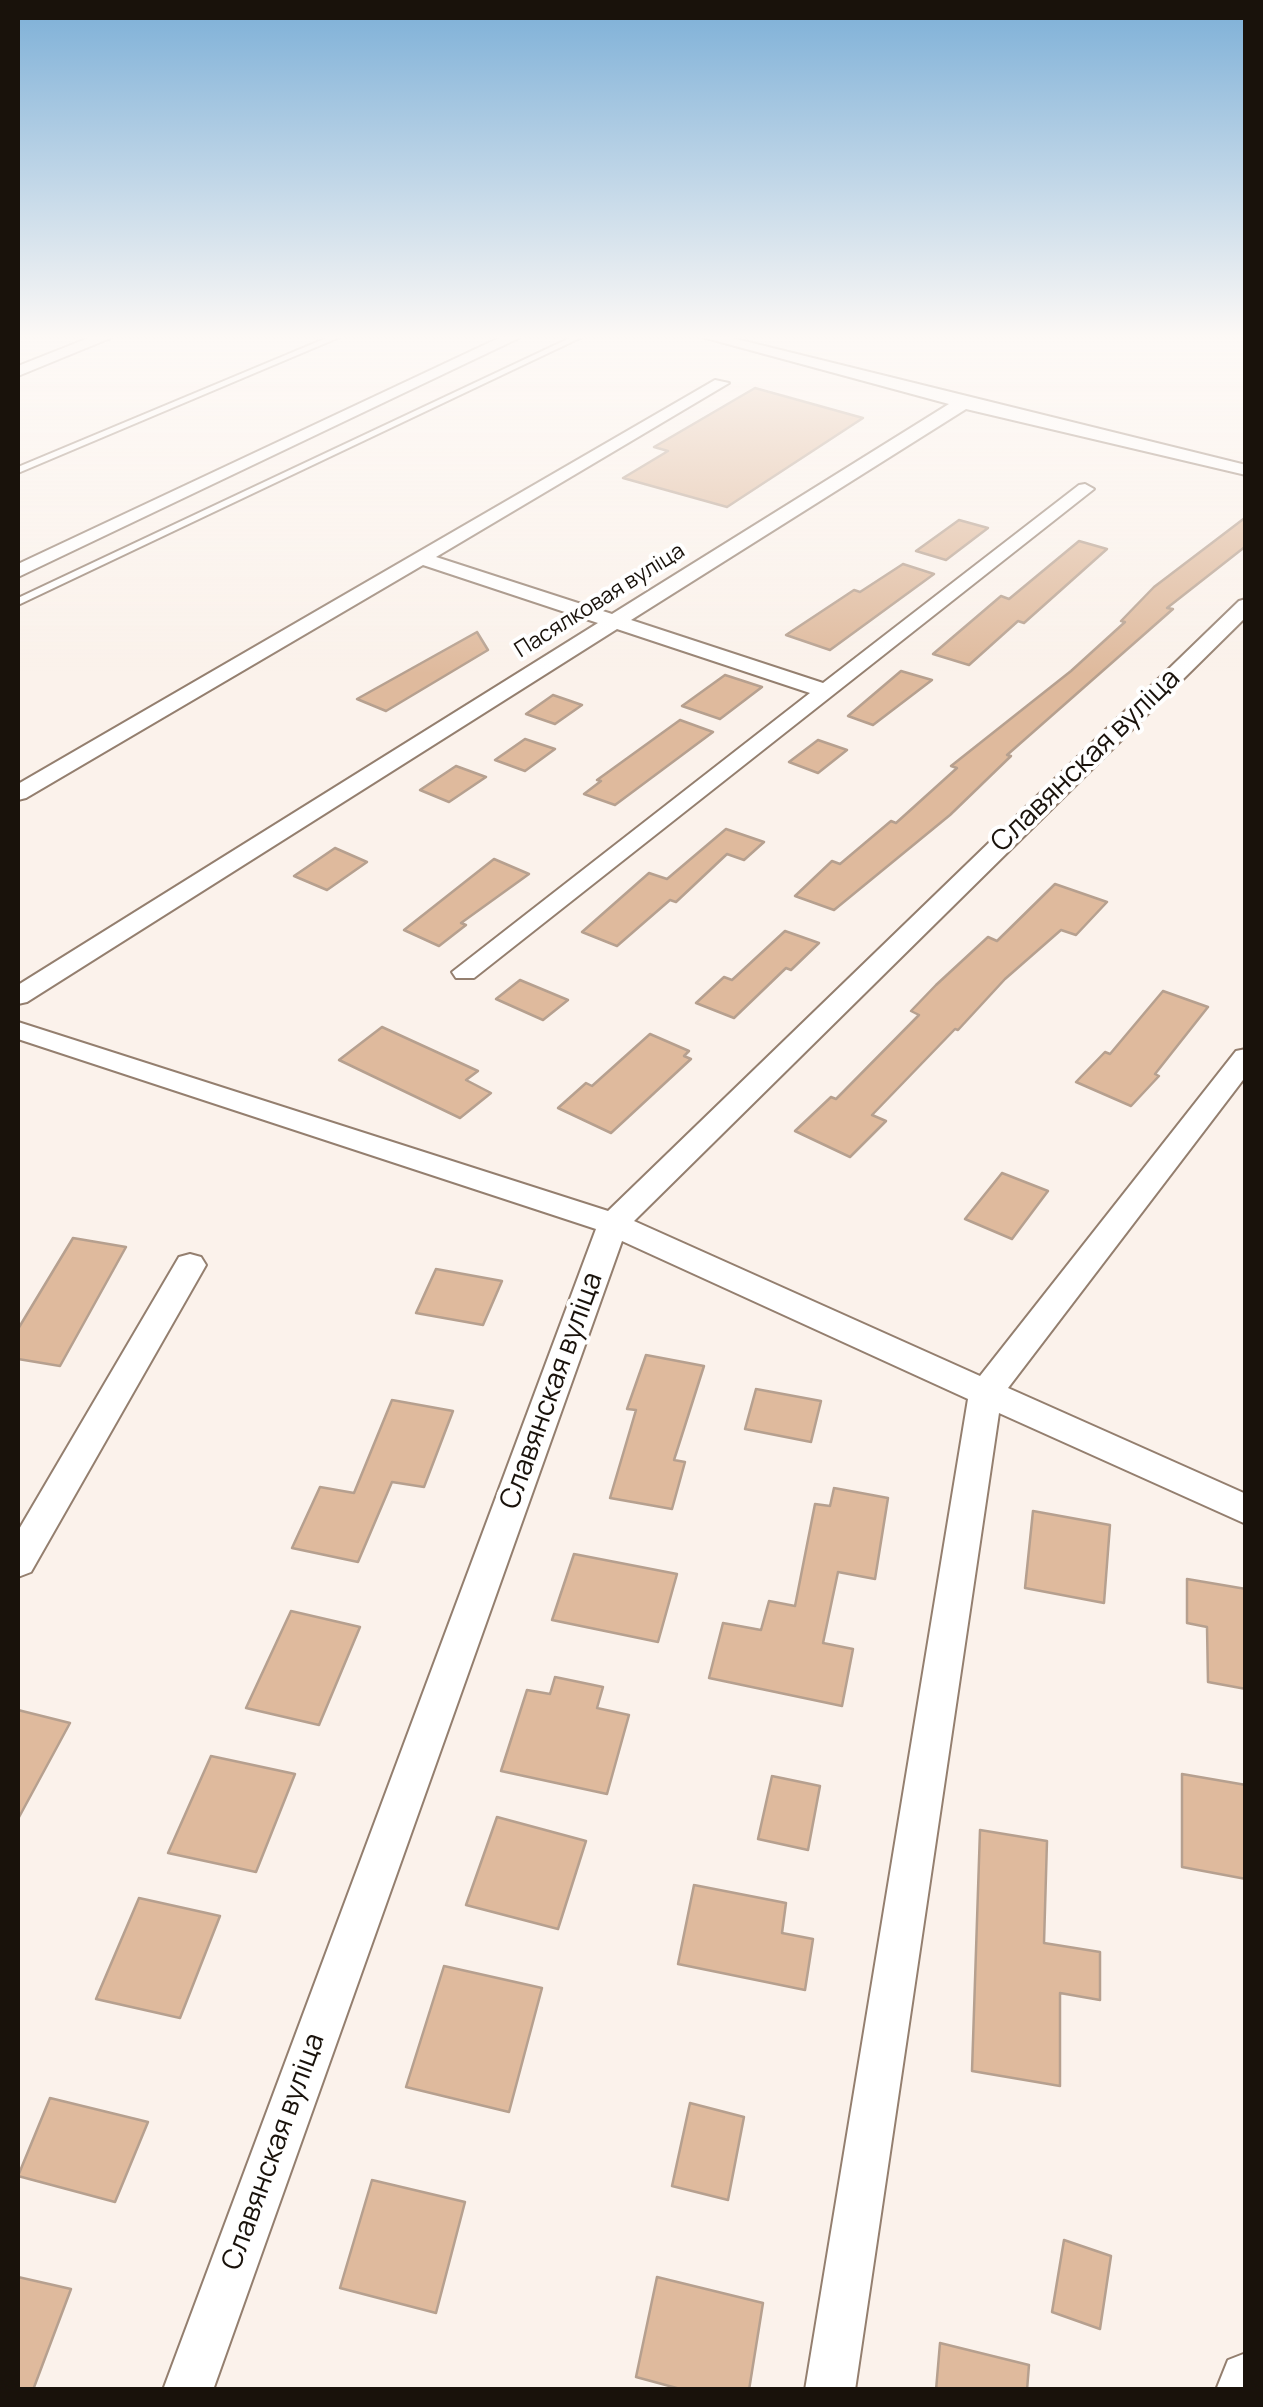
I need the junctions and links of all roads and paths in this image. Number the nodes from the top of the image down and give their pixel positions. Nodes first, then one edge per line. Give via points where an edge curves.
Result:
1 (67, 449) edge
2 (274, 449) edge
3 (341, 449) edge
4 (607, 449) edge
5 (889, 449) edge
6 (1159, 449) edge
7 (18, 470) edge
8 (1246, 470) edge
9 (1085, 489) dead end
10 (420, 558) junction
11 (18, 570) edge
12 (18, 602) edge
13 (1246, 605) edge
14 (613, 622) junction
15 (826, 691) junction
16 (18, 794) edge
17 (465, 972) dead end
18 (18, 996) edge
19 (18, 1030) edge
20 (1246, 1058) edge
21 (613, 1224) junction
22 (190, 1265) dead end
23 (986, 1392) junction
24 (1246, 1510) edge
25 (18, 1562) edge
26 (1246, 2378) edge
27 (188, 2390) edge
28 (830, 2390) edge
29 (1241, 2390) edge

1 - 7 lane
2 - 11 street
3 - 12 lane
4 - 10 street
5 - 14 street, Пасялковая вуліца
6 - 8 street
9 - 15 street
10 - 14 street
10 - 16 street
13 - 21 street, Славянская вуліца
14 - 15 street
14 - 18 street, Пасялковая вуліца
15 - 17 street
19 - 21 street
20 - 23 street
21 - 23 street
21 - 27 street, Славянская вуліца
22 - 25 street
23 - 24 street
23 - 28 street
26 - 29 street

